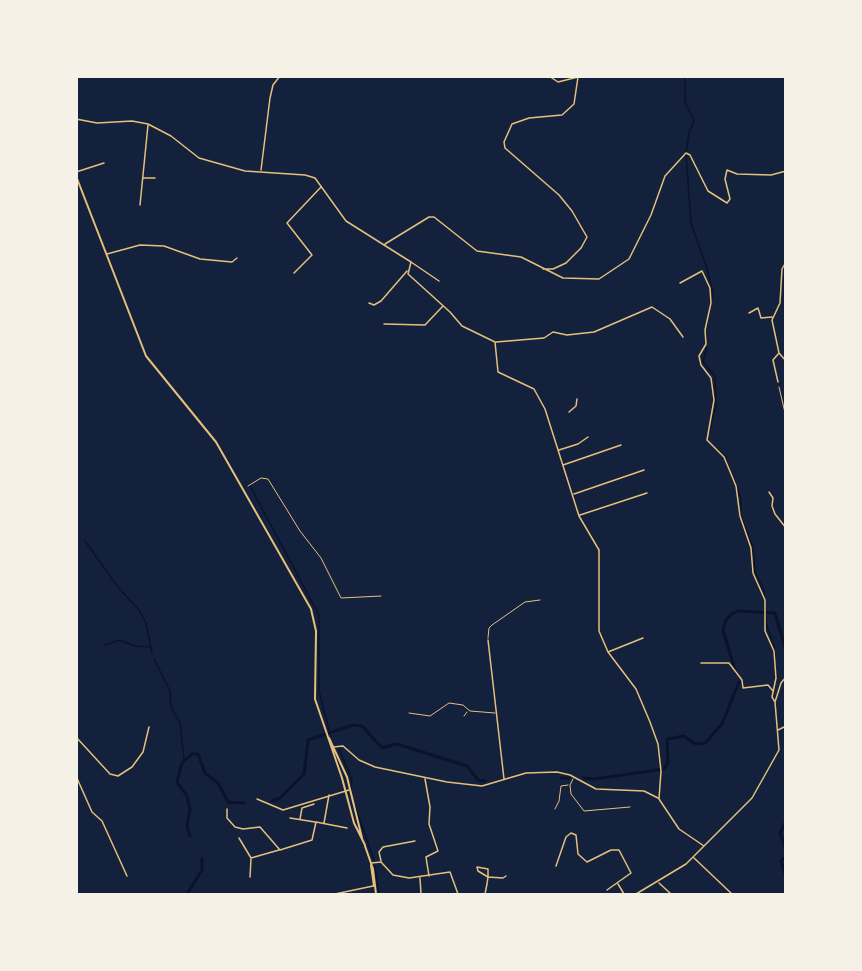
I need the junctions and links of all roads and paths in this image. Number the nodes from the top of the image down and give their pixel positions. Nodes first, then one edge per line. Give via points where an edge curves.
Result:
1 (280, 76) edge
2 (549, 76) edge
3 (76, 119) edge
4 (148, 124) junction
5 (104, 163) dead end
6 (261, 171) junction
7 (786, 171) edge
8 (76, 174) edge
9 (142, 178) junction
10 (155, 178) dead end
11 (321, 186) junction
12 (140, 205) dead end
13 (384, 244) junction
14 (106, 254) junction
15 (237, 258) dead end
16 (411, 262) junction
17 (786, 262) edge
18 (542, 269) junction
19 (408, 271) junction
20 (294, 273) dead end
21 (439, 281) dead end
22 (680, 283) dead end
23 (369, 303) dead end
24 (443, 305) junction
25 (749, 312) dead end
26 (772, 317) junction
27 (384, 324) dead end
28 (683, 337) dead end
29 (495, 342) junction
30 (779, 353) junction
31 (786, 361) edge
32 (778, 382) joint
33 (577, 399) dead end
34 (569, 412) dead end
35 (786, 417) edge
36 (588, 437) dead end
37 (621, 445) dead end
38 (558, 450) junction
39 (562, 465) junction
40 (644, 470) dead end
41 (244, 488) junction
42 (769, 492) dead end
43 (647, 493) dead end
44 (573, 494) junction
45 (579, 516) junction
46 (781, 520) junction
47 (786, 520) edge
48 (786, 528) edge
49 (381, 596) dead end
50 (540, 600) dead end
51 (643, 638) dead end
52 (488, 640) joint
53 (608, 652) junction
54 (702, 663) dead end
55 (786, 677) edge
56 (786, 681) edge
57 (781, 682) junction
58 (773, 692) junction
59 (775, 702) junction
60 (468, 710) junction
61 (409, 712) dead end
62 (497, 713) junction
63 (464, 716) dead end
64 (786, 726) edge
65 (148, 727) dead end
66 (777, 731) junction
67 (76, 737) edge
68 (333, 747) junction
69 (76, 776) edge
70 (425, 778) junction
71 (574, 778) junction
72 (504, 779) junction
73 (570, 784) junction
74 (349, 790) junction
75 (345, 791) junction
76 (329, 795) junction
77 (257, 799) dead end
78 (659, 799) junction
79 (314, 804) dead end
80 (630, 807) dead end
81 (227, 809) dead end
82 (351, 809) junction
83 (555, 809) dead end
84 (290, 818) dead end
85 (300, 819) junction
86 (316, 822) junction
87 (323, 824) junction
88 (347, 828) dead end
89 (239, 838) dead end
90 (415, 841) dead end
91 (704, 846) junction
92 (280, 850) junction
93 (693, 857) junction
94 (251, 858) junction
95 (381, 862) junction
96 (370, 864) junction
97 (556, 866) dead end
98 (127, 876) dead end
99 (429, 876) junction
100 (506, 876) dead end
101 (250, 877) dead end
102 (420, 878) junction
103 (488, 878) junction
104 (658, 882) junction
105 (618, 883) junction
106 (374, 886) junction
107 (607, 890) dead end
108 (335, 894) edge
109 (376, 894) edge
110 (421, 894) edge
111 (458, 894) edge
112 (485, 894) edge
113 (624, 894) edge
114 (636, 894) edge
115 (671, 894) edge
116 (732, 894) edge

1 - 6 street via 270,98
2 - 18 street via 558,82 578,77 574,104 562,115 512,124 505,148 559,195 587,237 566,262 553,269
3 - 4 street
4 - 6 street via 171,136 198,158 245,171
4 - 9 street
5 - 8 street
6 - 11 street via 309,176
7 - 18 street via 771,175 727,170 727,204 708,191 686,153 665,176 651,215 625,263 599,279 563,278
8 - 14 main road
9 - 10 street
9 - 12 street
11 - 13 street via 345,221
11 - 20 street via 287,223 312,255
13 - 16 street
13 - 18 street via 434,217 477,250 521,257
14 - 15 street via 140,245 164,246 200,259 231,262
14 - 41 main road via 146,356 203,424
16 - 19 street
16 - 21 street
17 - 26 street via 780,303
19 - 23 street via 381,301
19 - 24 street
22 - 58 street via 702,271 710,288 706,344 699,356 711,378 714,400 707,440 724,457 736,486 753,573 765,600 765,631 774,651
24 - 27 street via 425,325
24 - 29 street via 462,326
25 - 26 street via 758,308 761,318
26 - 30 street
28 - 29 street via 658,308 646,308 594,332 553,332 544,338
29 - 38 street via 498,372 536,391
30 - 31 street
30 - 32 street via 773,360
32 - 35 path
33 - 34 street
36 - 38 street
37 - 39 street
38 - 39 street
39 - 44 street
40 - 44 street
41 - 49 path via 261,478 268,479 321,558 341,598
41 - 68 main road via 304,596 315,624 315,699
42 - 46 street via 773,498 771,506
43 - 45 street
44 - 45 street
45 - 53 street via 598,550 598,624
46 - 47 street
46 - 48 street
50 - 52 lane via 525,602 492,625
51 - 53 street
52 - 62 street
53 - 78 street via 636,689 658,744
54 - 58 street via 729,663 744,688 770,685
55 - 57 street
56 - 57 lane
57 - 59 street
58 - 59 street
59 - 66 street
60 - 61 lane via 463,705 448,703 430,716
60 - 62 lane
60 - 63 lane
62 - 72 street
64 - 66 street
65 - 67 street via 143,752 132,767 118,776 110,774
66 - 91 street via 777,754 752,798
68 - 70 street via 344,746 359,760 375,767
68 - 74 main road
68 - 75 main road
69 - 98 street
70 - 72 street via 471,786
70 - 99 street via 429,824 438,851 426,857
71 - 72 street via 557,772 526,773
71 - 73 lane
71 - 78 street via 596,789 644,791
73 - 80 lane via 574,802 584,811
73 - 83 lane via 561,786
74 - 75 street
74 - 82 main road
75 - 76 street
75 - 82 main road
76 - 77 street via 283,810
76 - 87 street
78 - 91 street via 679,829
79 - 85 street via 302,808
81 - 92 street via 227,818 235,827 260,827
82 - 96 main road
84 - 85 street
85 - 86 street
86 - 87 street
86 - 92 street via 312,840
87 - 88 street
89 - 94 street
90 - 95 street via 381,849
91 - 93 street
92 - 94 street
93 - 104 street
93 - 116 street
94 - 101 street
95 - 96 street
95 - 102 street via 393,875
96 - 106 main road
97 - 105 street via 566,837 573,833 578,854 587,862 619,850 631,870
99 - 102 street
99 - 111 street via 450,872
100 - 103 street
102 - 110 street
103 - 103 street via 487,867 477,867 477,870
103 - 112 street
104 - 114 street
104 - 115 street
105 - 107 street
105 - 113 street
106 - 108 street
106 - 109 main road

